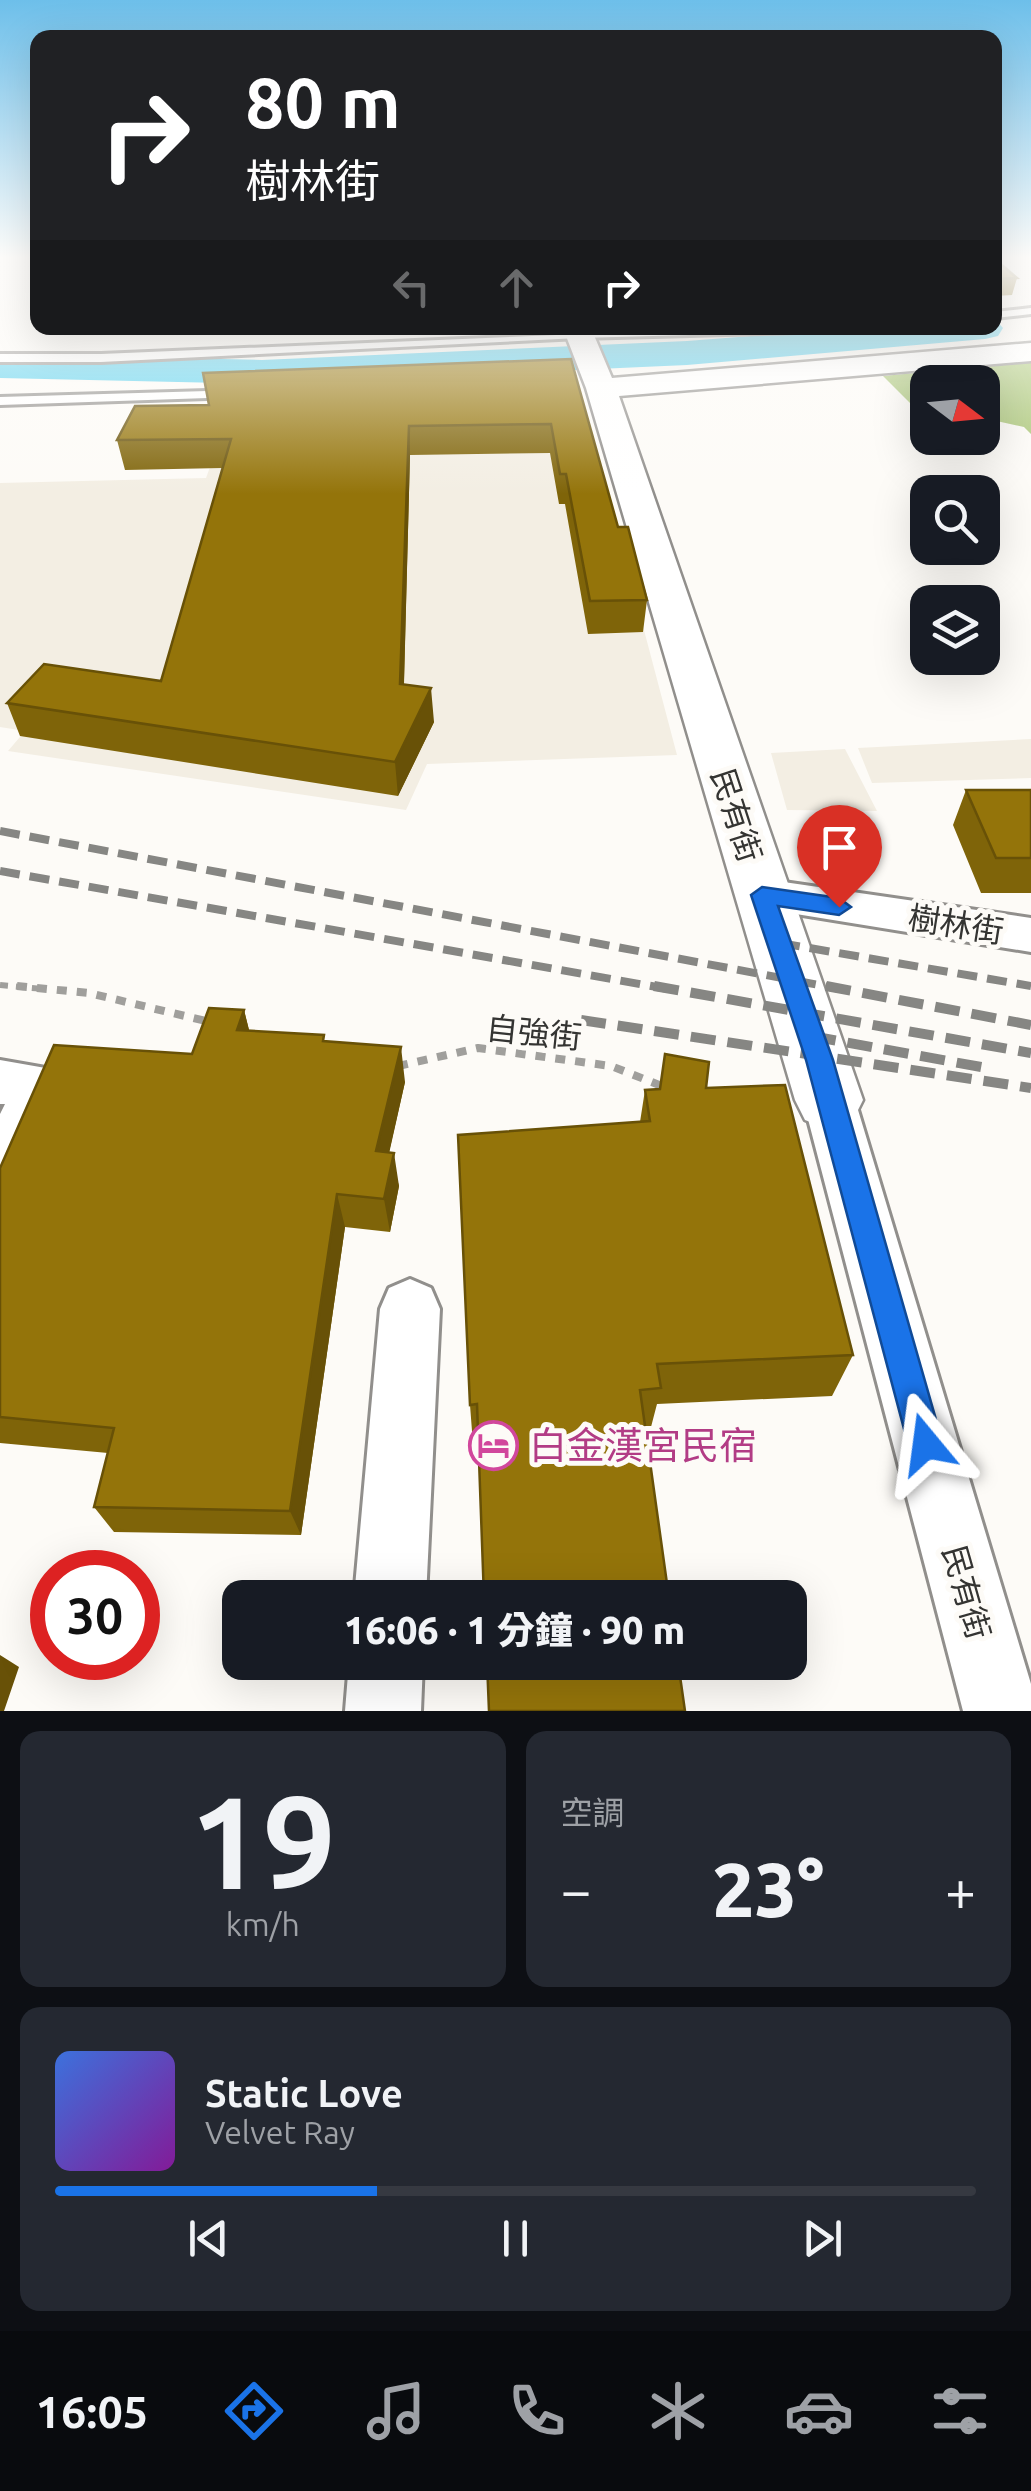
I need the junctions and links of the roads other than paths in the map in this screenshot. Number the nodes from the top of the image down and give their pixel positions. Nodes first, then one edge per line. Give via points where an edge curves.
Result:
1 (776, 335) edge
2 (1031, 352) edge
3 (0, 358) edge
4 (585, 359) edge
5 (256, 392) edge
6 (0, 401) edge
7 (762, 895) junction
8 (1031, 936) edge
9 (20, 1083) edge
10 (829, 1100) joint
11 (0, 1176) edge
12 (410, 1309) dead end
13 (391, 1580) edge
14 (385, 1680) edge
15 (383, 1711) edge
16 (1001, 1711) edge

1 - 4 lane
2 - 4 street
3 - 4 lane
4 - 7 street, 民有街
5 - 6 lane
7 - 8 street, 樹林街
7 - 10 street, 民有街
9 - 11 street
10 - 16 street, 民有街
12 - 13 street
14 - 15 street

